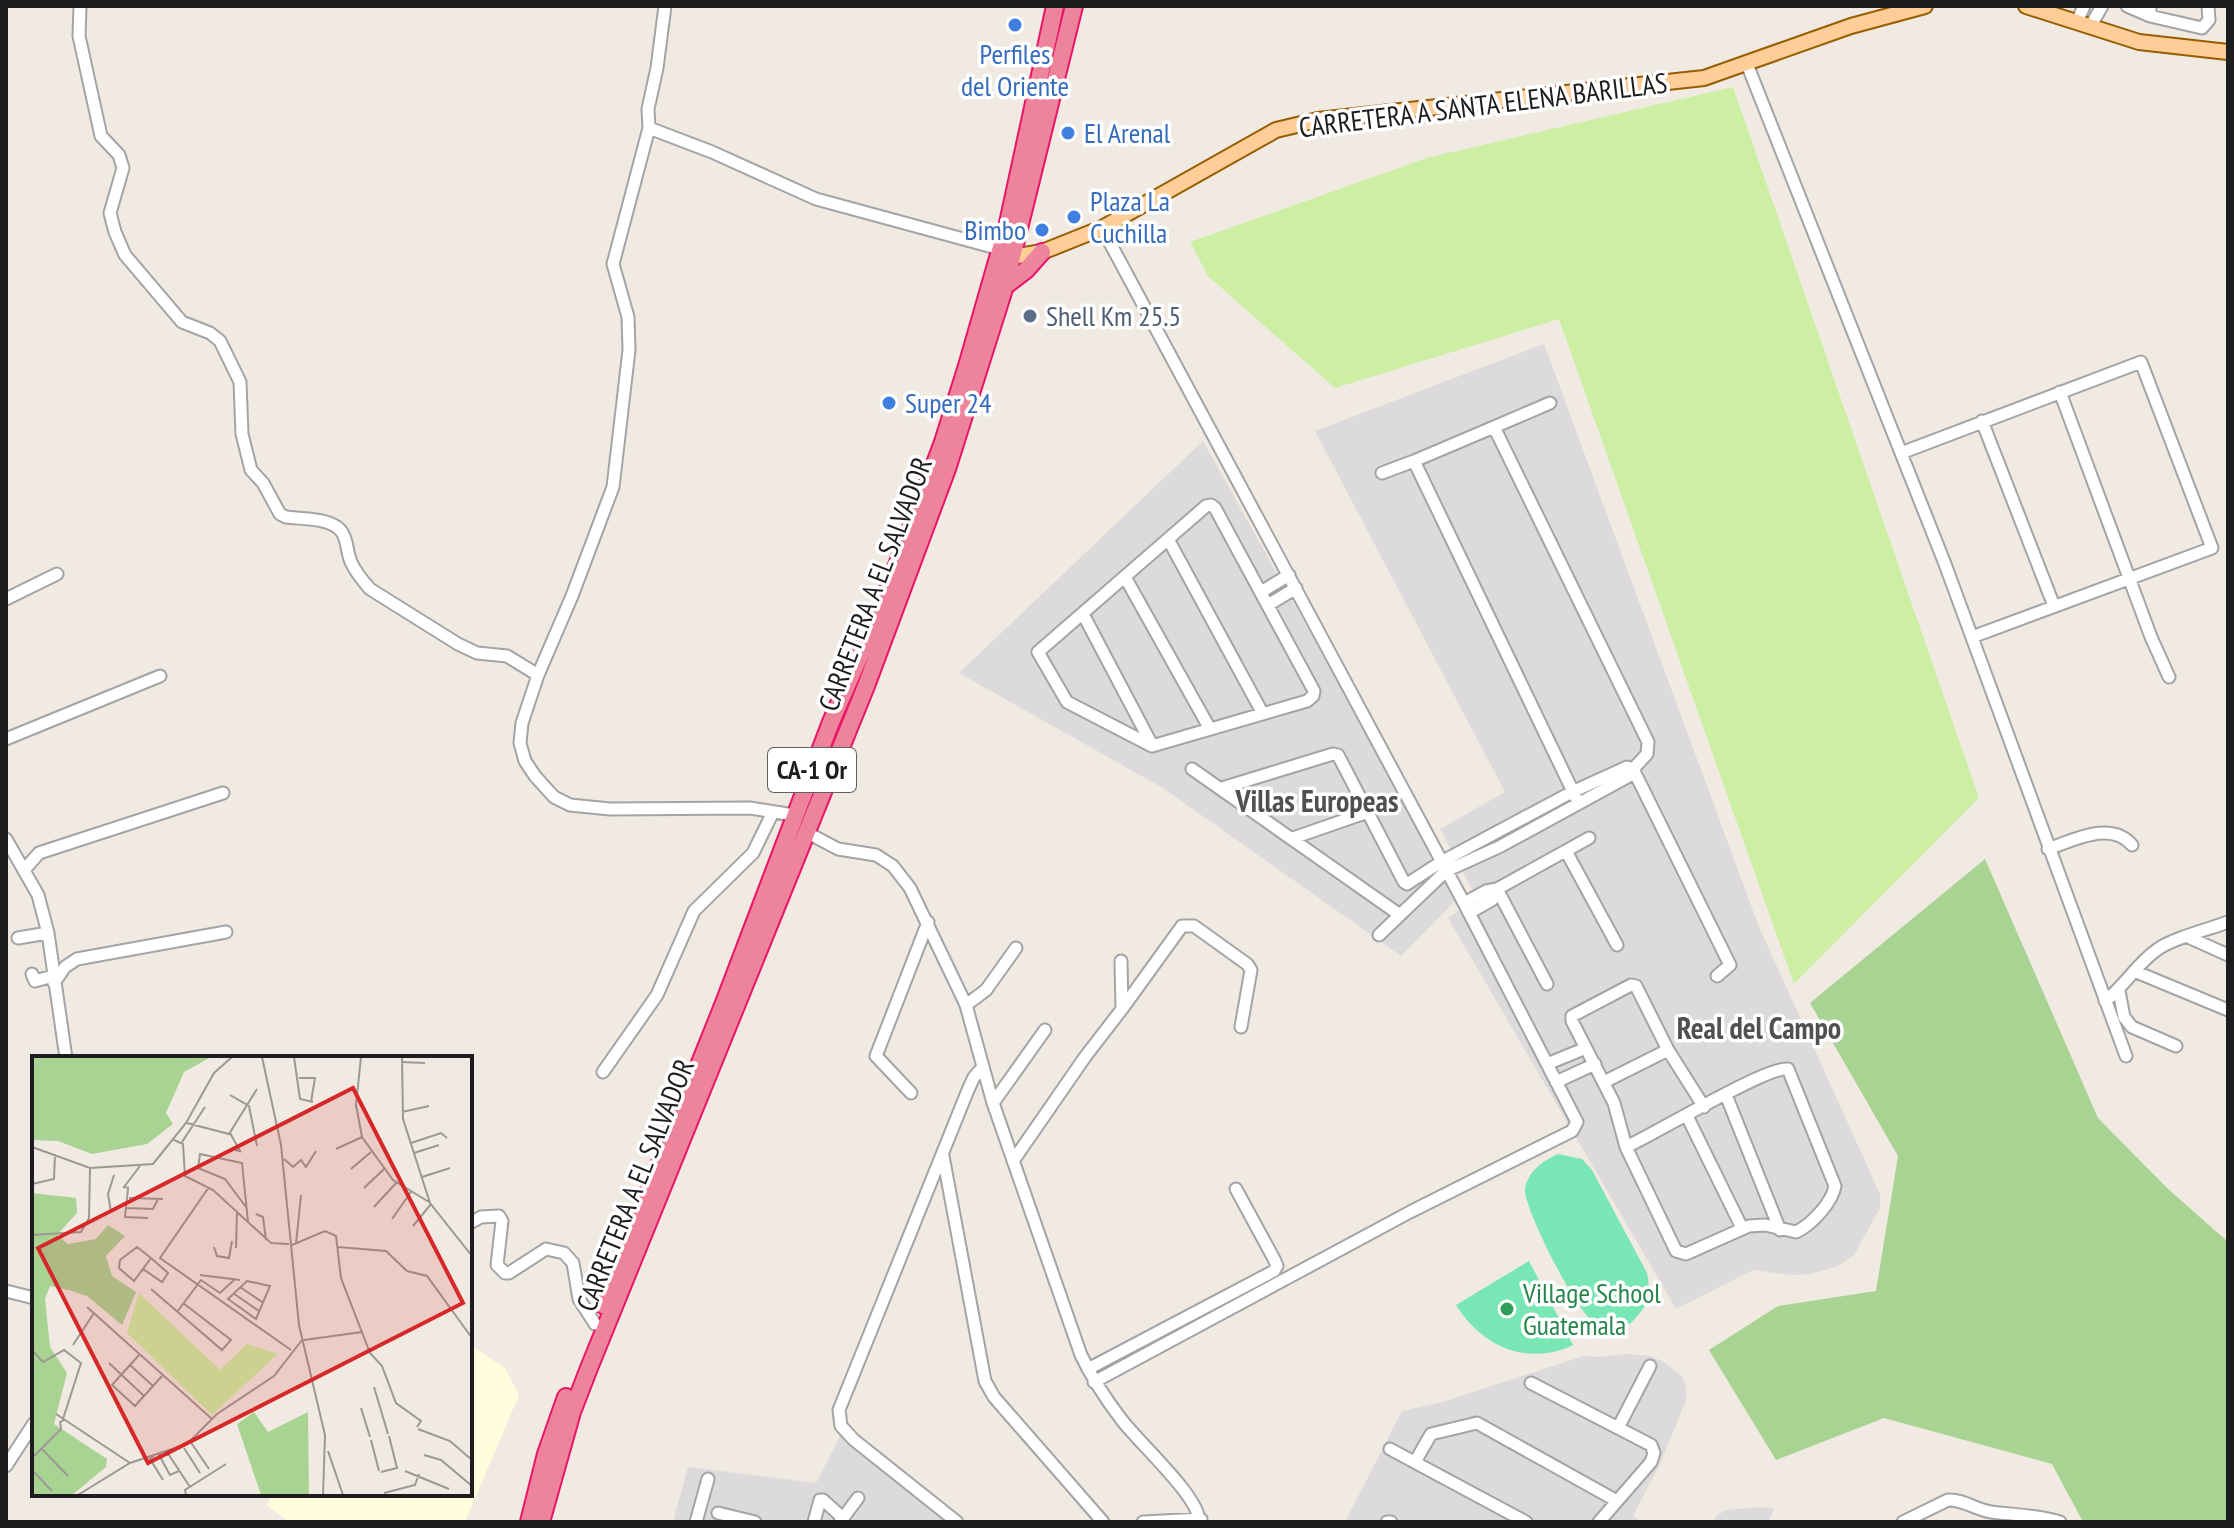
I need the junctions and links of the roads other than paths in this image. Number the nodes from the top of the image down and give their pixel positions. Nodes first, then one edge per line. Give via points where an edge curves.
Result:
1 (80, 6) edge
2 (665, 6) edge
3 (1055, 6) edge
4 (1067, 6) edge
5 (1074, 6) edge
6 (1925, 6) edge
7 (2026, 6) edge
8 (2084, 6) edge
9 (2102, 6) edge
10 (2127, 6) edge
11 (2208, 6) edge
12 (2150, 11) edge
13 (2084, 24) junction
14 (2228, 52) edge
15 (1062, 56) junction
16 (1747, 64) junction
17 (649, 128) junction
18 (1102, 228) junction
19 (1010, 250) junction
20 (1039, 252) junction
21 (1005, 286) junction
22 (2060, 392) junction
23 (1550, 403) dead end
24 (1982, 421) junction
25 (1494, 427) junction
26 (1901, 453) junction
27 (1414, 461) junction
28 (1382, 473) dead end
29 (1168, 539) junction
30 (57, 574) dead end
31 (1289, 575) junction
32 (1125, 577) junction
33 (2130, 578) junction
34 (1296, 588) junction
35 (1261, 592) junction
36 (6, 599) edge
37 (1268, 605) junction
38 (2054, 606) junction
39 (1083, 614) junction
40 (1972, 637) junction
41 (538, 675) junction
42 (160, 676) dead end
43 (2169, 677) dead end
44 (1263, 714) junction
45 (834, 715) junction
46 (1210, 729) junction
47 (6, 739) edge
48 (1152, 746) junction
49 (1192, 769) dead end
50 (1633, 769) junction
51 (1222, 788) junction
52 (223, 793) dead end
53 (821, 797) junction
54 (1575, 797) junction
55 (773, 812) junction
56 (1368, 812) junction
57 (794, 815) junction
58 (806, 832) junction
59 (1293, 838) junction
60 (1589, 838) dead end
61 (6, 839) edge
62 (2132, 845) dead end
63 (2048, 849) junction
64 (1566, 851) junction
65 (1444, 866) junction
66 (24, 870) junction
67 (1417, 879) junction
68 (1497, 889) junction
69 (1425, 890) junction
70 (1466, 908) junction
71 (1400, 915) junction
72 (928, 922) junction
73 (2228, 922) edge
74 (226, 932) dead end
75 (48, 933) junction
76 (1379, 935) dead end
77 (2188, 937) junction
78 (18, 938) dead end
79 (1617, 945) dead end
80 (1016, 948) dead end
81 (1724, 953) junction
82 (2228, 955) edge
83 (1710, 956) dead end
84 (1121, 961) dead end
85 (2134, 971) junction
86 (32, 974) dead end
87 (1717, 976) dead end
88 (54, 980) junction
89 (1547, 984) dead end
90 (2119, 991) junction
91 (2105, 1001) junction
92 (966, 1005) junction
93 (1122, 1009) junction
94 (2228, 1010) edge
95 (1241, 1027) dead end
96 (1045, 1030) dead end
97 (2176, 1046) dead end
98 (1586, 1048) junction
99 (1668, 1050) junction
100 (66, 1056) edge
101 (2126, 1056) dead end
102 (1547, 1064) junction
103 (1595, 1064) junction
104 (983, 1067) junction
105 (603, 1072) dead end
106 (1556, 1082) junction
107 (1604, 1082) junction
108 (911, 1093) dead end
109 (1726, 1095) junction
110 (993, 1103) junction
111 (1704, 1107) junction
112 (1687, 1116) junction
113 (1626, 1147) junction
114 (943, 1155) junction
115 (1013, 1161) junction
116 (1236, 1189) dead end
117 (472, 1222) edge
118 (1742, 1228) junction
119 (1780, 1230) junction
120 (6, 1291) edge
121 (32, 1298) edge
122 (595, 1324) junction
123 (1650, 1366) dead end
124 (1088, 1369) junction
125 (1094, 1382) junction
126 (1531, 1383) dead end
127 (32, 1426) edge
128 (1618, 1428) junction
129 (1390, 1449) dead end
130 (1415, 1462) junction
131 (6, 1466) edge
132 (708, 1479) dead end
133 (858, 1498) dead end
134 (1617, 1501) junction
135 (718, 1513) dead end
136 (841, 1520) edge
137 (1200, 1521) edge
138 (529, 1522) edge
139 (541, 1522) edge
140 (696, 1522) edge
141 (755, 1522) edge
142 (814, 1522) edge
143 (957, 1522) edge
144 (1103, 1522) edge
145 (1143, 1522) edge
146 (1526, 1522) edge
147 (1599, 1522) edge
148 (1903, 1522) edge
149 (2060, 1522) edge

1 - 41 street via 79,36 101,136 119,155 123,168 110,213 115,232 125,255 182,322 220,341 240,382 242,434 251,470 280,514 338,528 358,576 370,589 458,644 477,653 507,656
2 - 17 street
3 - 19 highway, CARRETERA A EL SALVADOR / CA-1 Or
4 - 15 highway
5 - 15 highway, CARRETERA A EL SALVADOR / CA-1 Or
6 - 16 main road, CARRETERA A SANTA ELENA BARILLAS
7 - 13 main road
8 - 13 street
9 - 13 street
10 - 12 street
11 - 12 street via 2209,20 2202,28
13 - 14 main road via 2139,42
15 - 19 highway, CARRETERA A EL SALVADOR / CA-1 Or
16 - 18 main road, CARRETERA A SANTA ELENA BARILLAS via 1665,84 1283,128
16 - 26 street
17 - 19 street via 816,199
17 - 41 street via 613,264 628,317 629,350 613,487
18 - 20 main road, CARRETERA A SANTA ELENA BARILLAS
18 - 31 street
19 - 20 highway
19 - 21 highway, CARRETERA A EL SALVADOR / CA-1 Or
19 - 45 highway, CARRETERA A EL SALVADOR / CA-1 Or via 914,522
20 - 21 highway
21 - 53 highway, CARRETERA A EL SALVADOR / CA-1 Or via 947,469
22 - 24 street
22 - 33 street
22 - 33 street via 2141,362 2212,548
23 - 25 street
24 - 26 street
24 - 38 street
25 - 27 street
25 - 50 street via 1648,742 1647,754
26 - 40 street
27 - 28 street
27 - 54 street
29 - 32 street
29 - 35 street via 1211,505
29 - 44 street
30 - 36 street
31 - 34 street
31 - 35 street
32 - 39 street
32 - 46 street
33 - 38 street
33 - 43 street
34 - 37 street
34 - 65 street
35 - 37 street
37 - 44 street via 1314,691 1307,701
38 - 40 street
39 - 48 street
39 - 48 street via 1041,647 1040,659 1067,702
40 - 63 street
41 - 55 street via 520,743 525,761 554,797 570,805 610,809
42 - 47 street
44 - 46 street
45 - 53 highway via 847,717 824,772
45 - 57 highway, CARRETERA A EL SALVADOR / CA-1 Or
46 - 48 street
49 - 51 street
50 - 54 street via 1631,775
50 - 81 street
51 - 56 street via 1336,754
51 - 59 street
52 - 66 street via 39,853
53 - 58 highway, CARRETERA A EL SALVADOR / CA-1 Or
54 - 65 street via 1521,826 1499,847
55 - 57 street
55 - 105 street via 753,853 694,911 657,995
56 - 59 street
56 - 67 street via 1404,882
57 - 122 highway, CARRETERA A EL SALVADOR / CA-1 Or
58 - 72 street via 838,849 876,855 893,866
58 - 139 highway, CARRETERA A EL SALVADOR / CA-1 Or via 589,1368
59 - 71 street
60 - 64 street
61 - 66 street
62 - 63 street via 2113,832
63 - 91 street
64 - 68 street
64 - 79 street
65 - 67 street
65 - 69 street
65 - 70 street
66 - 75 street via 38,895
67 - 69 street
68 - 70 street via 1492,900
68 - 89 street
69 - 71 street
70 - 102 street
71 - 76 street
72 - 92 street
72 - 108 street via 876,1056
73 - 77 street
74 - 88 street via 77,959
75 - 78 street
75 - 88 street
77 - 82 street
77 - 85 street via 2163,946
80 - 92 street via 986,990
81 - 83 street
81 - 87 street via 1730,965
84 - 93 street
85 - 90 street
85 - 94 street
86 - 88 street via 35,981
88 - 100 street
90 - 91 street
90 - 97 street via 2132,1027
91 - 101 street
92 - 104 street
93 - 95 street via 1187,924 1251,970
93 - 115 street
96 - 110 street
98 - 99 street via 1572,1016 1632,985
98 - 102 street
98 - 103 street
99 - 107 street
99 - 111 street
102 - 106 street
103 - 106 street
103 - 107 street
104 - 110 street
104 - 114 street via 968,1090
106 - 125 street via 1576,1118 1572,1131
107 - 113 street
109 - 111 street
109 - 119 street
109 - 119 street via 1779,1068 1791,1071 1835,1189 1808,1224 1796,1232
110 - 115 street
111 - 112 street
112 - 113 street
112 - 118 street
113 - 118 street via 1679,1254
114 - 143 street via 839,1410 841,1426 854,1440
114 - 144 street via 985,1381
115 - 124 street
116 - 124 street via 1274,1259 1274,1271
117 - 122 street via 499,1216 497,1265 505,1273 546,1249 564,1253 573,1263 579,1299
118 - 119 street via 1765,1225
120 - 121 street
122 - 138 highway, CARRETERA A EL SALVADOR / CA-1 Or via 554,1432
123 - 128 street
124 - 125 street
125 - 137 street via 1195,1504
126 - 128 street
127 - 131 street
128 - 134 street via 1651,1445 1654,1453
129 - 130 street
130 - 134 street via 1431,1434 1477,1423
130 - 146 street
132 - 140 street
133 - 136 street
134 - 147 street
135 - 141 street
136 - 142 street via 820,1500
137 - 145 street
148 - 149 street via 1948,1500

